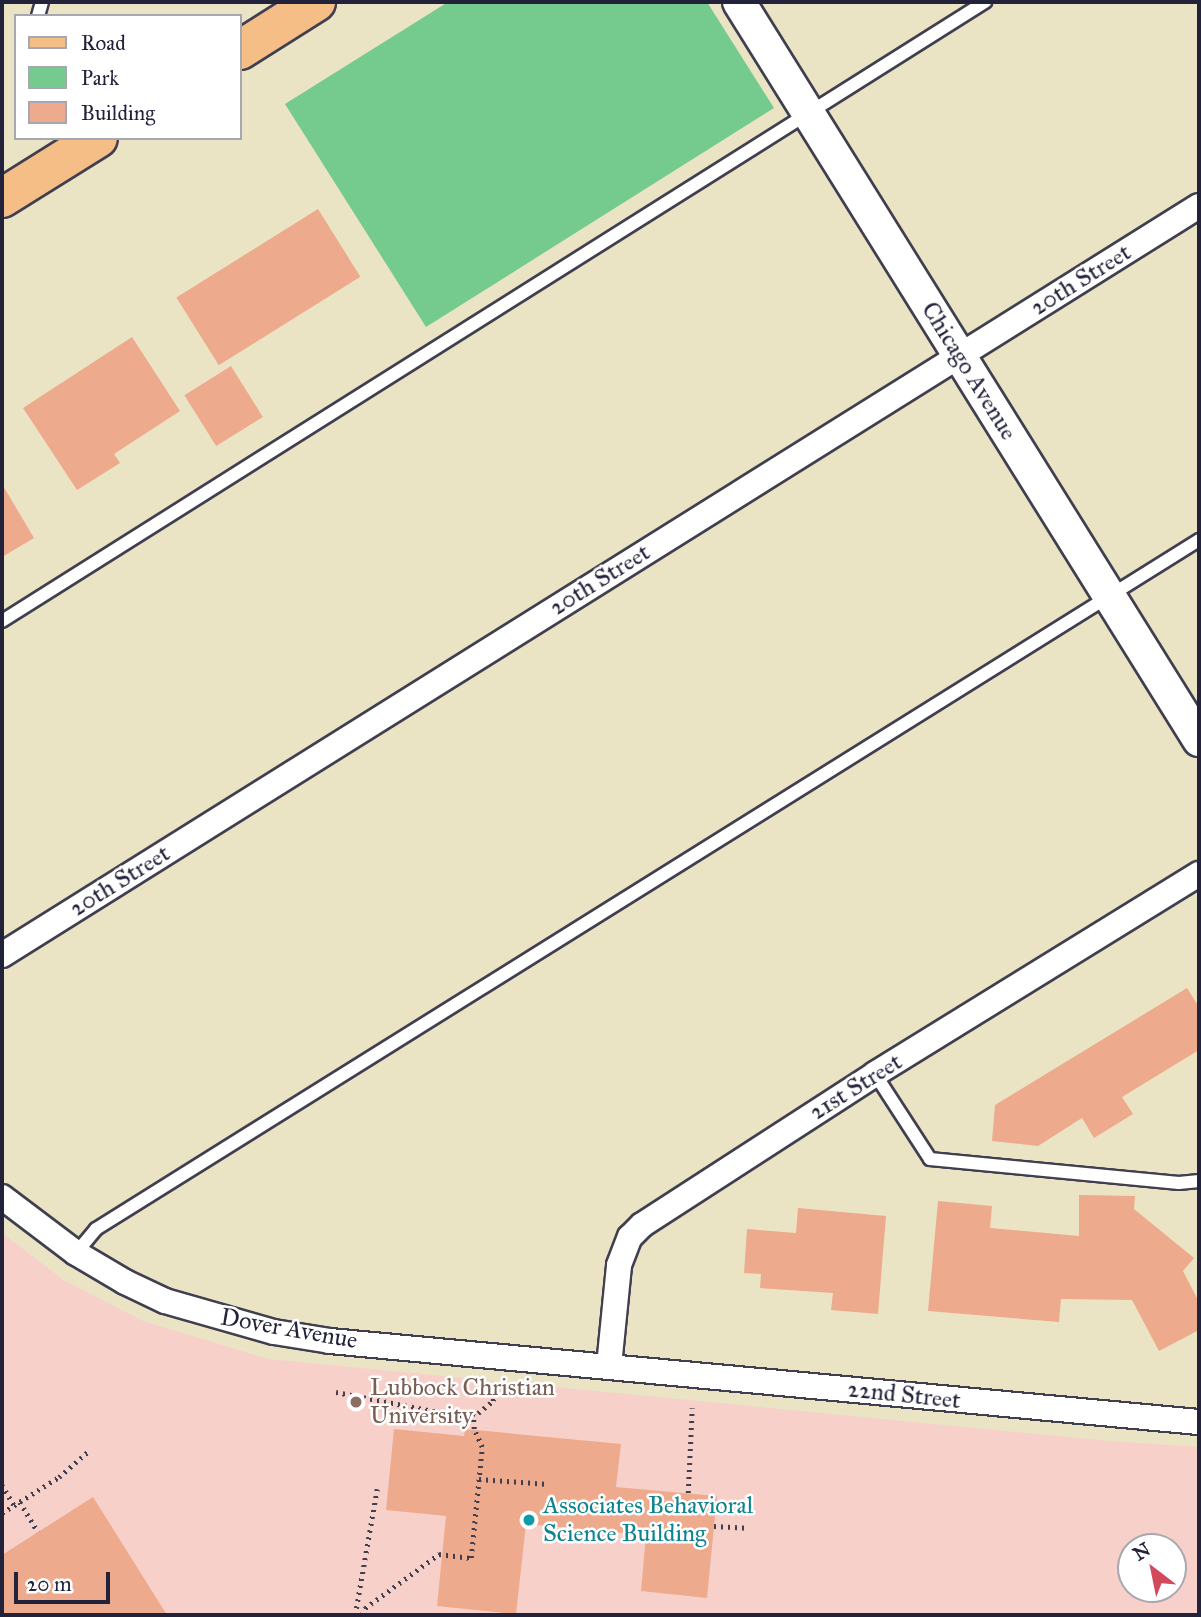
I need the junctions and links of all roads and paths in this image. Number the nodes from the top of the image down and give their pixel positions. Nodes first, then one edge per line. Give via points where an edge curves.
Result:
1 (316, 2) edge
2 (739, 2) edge
3 (985, 2) edge
4 (242, 49) edge
5 (809, 112) junction
6 (88, 141) edge
7 (2, 198) edge
8 (1199, 206) edge
9 (959, 356) junction
10 (1199, 540) edge
11 (1110, 596) junction
12 (2, 621) edge
13 (1199, 740) edge
14 (1199, 874) edge
15 (2, 955) edge
16 (875, 1074) junction
17 (1199, 1181) edge
18 (2, 1197) edge
19 (76, 1253) junction
20 (609, 1366) junction
21 (495, 1384) dead end
22 (336, 1392) dead end
23 (692, 1408) dead end
24 (472, 1414) junction
25 (1199, 1422) edge
26 (90, 1450) dead end
27 (479, 1479) junction
28 (548, 1484) dead end
29 (2, 1485) edge
30 (377, 1489) dead end
31 (688, 1493) dead end
32 (20, 1502) junction
33 (14, 1505) junction
34 (2, 1513) edge
35 (714, 1526) dead end
36 (747, 1528) dead end
37 (38, 1532) dead end
38 (355, 1615) edge
39 (362, 1615) edge

1 - 4 main road
2 - 5 street, Chicago Avenue
3 - 5 lane
5 - 9 street, Chicago Avenue
5 - 12 lane
6 - 7 main road
8 - 9 street, 20th Street
9 - 11 street, Chicago Avenue
9 - 15 street, 20th Street
10 - 11 lane
11 - 13 street, Chicago Avenue
11 - 19 lane via 96,1229
14 - 16 street, 21st Street
16 - 17 lane via 930,1158 1179,1183
16 - 20 street, 21st Street via 657,1212 630,1237 619,1265
18 - 19 street, Dover Avenue
19 - 20 street, Dover Avenue via 165,1301 274,1332
20 - 25 street, 22nd Street
21 - 24 path via 493,1401
22 - 24 path via 418,1410
23 - 31 path
24 - 27 path via 482,1447
26 - 32 path
27 - 28 path
27 - 39 path via 471,1558 439,1554 365,1608
29 - 33 path
30 - 38 path
32 - 33 path
32 - 37 path
33 - 34 path
35 - 36 path

